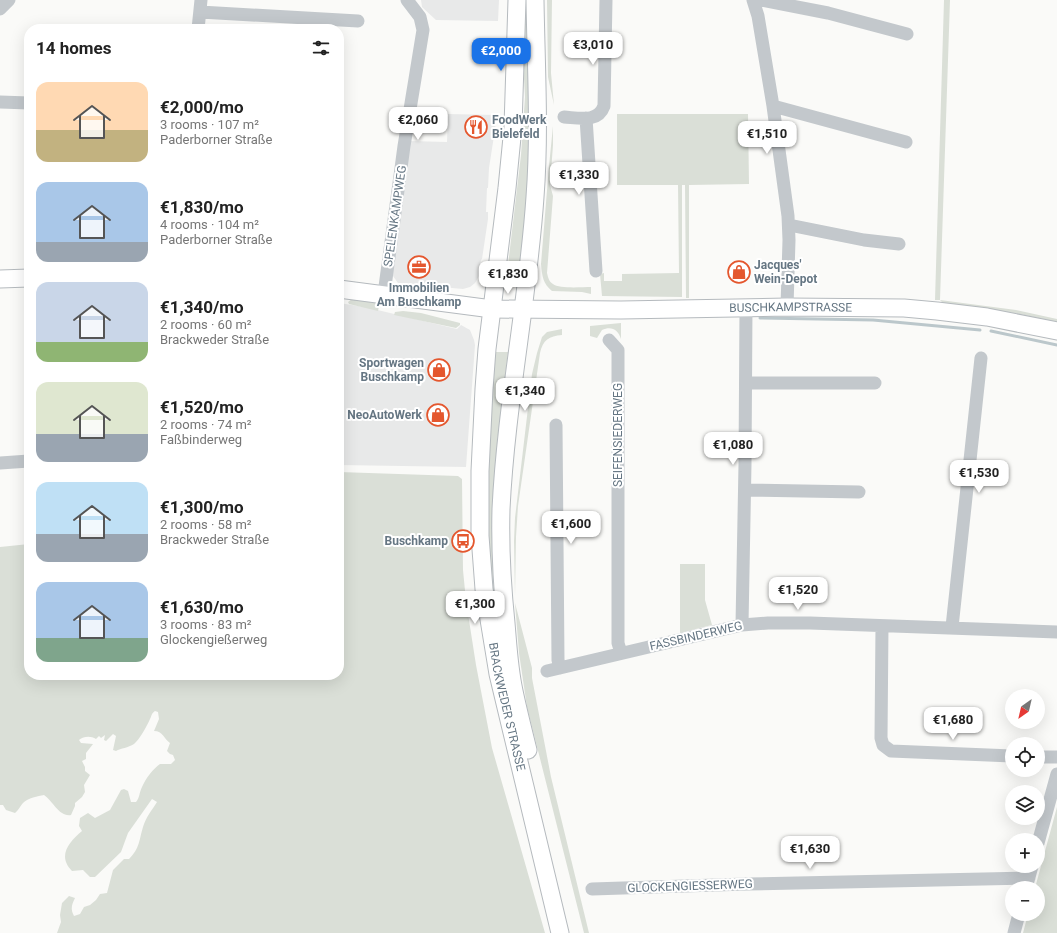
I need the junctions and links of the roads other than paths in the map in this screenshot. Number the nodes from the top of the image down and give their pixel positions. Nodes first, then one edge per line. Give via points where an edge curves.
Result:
1 (9, 0) edge
2 (407, 0) edge
3 (517, 0) edge
4 (536, 0) edge
5 (606, 0) edge
6 (753, 0) edge
7 (761, 0) edge
8 (200, 6) edge
9 (0, 9) edge
10 (358, 21) dead end
11 (198, 24) edge
12 (907, 34) dead end
13 (0, 102) edge
14 (24, 103) edge
15 (773, 106) junction
16 (564, 117) dead end
17 (586, 118) junction
18 (906, 142) dead end
19 (789, 225) junction
20 (899, 244) dead end
21 (596, 271) dead end
22 (24, 278) edge
23 (0, 279) edge
24 (344, 290) edge
25 (384, 294) junction
26 (746, 307) junction
27 (787, 307) junction
28 (492, 309) junction
29 (523, 310) junction
30 (1057, 331) edge
31 (610, 340) dead end
32 (981, 358) dead end
33 (746, 383) junction
34 (875, 383) dead end
35 (556, 425) dead end
36 (24, 461) edge
37 (0, 463) edge
38 (745, 490) junction
39 (859, 492) dead end
40 (742, 625) junction
41 (882, 626) junction
42 (952, 628) junction
43 (1057, 632) edge
44 (621, 653) junction
45 (560, 668) junction
46 (547, 671) dead end
47 (1005, 756) edge
48 (1045, 757) edge
49 (1057, 757) edge
50 (1057, 774) edge
51 (1041, 833) edge
52 (1029, 877) edge
53 (592, 889) dead end
54 (1017, 921) edge
55 (560, 933) edge
56 (572, 933) edge
57 (1014, 933) edge

1 - 9 street
2 - 25 street, SPELENKAMPWEG via 420,17 423,30
3 - 28 main road, BRACKWEDER STRASSE via 513,127
4 - 29 main road, BRACKWEDER STRASSE via 535,196
5 - 17 street via 604,106 598,116
6 - 15 street
7 - 12 street via 828,13
8 - 10 street
8 - 11 street
13 - 14 street
15 - 18 street
15 - 19 street
16 - 17 street
17 - 21 street
19 - 20 street via 864,240
19 - 27 street
22 - 23 main road
24 - 25 main road, BUSCHKAMPSTRASSE
25 - 28 main road, BUSCHKAMPSTRASSE
26 - 27 main road, BUSCHKAMPSTRASSE
26 - 29 main road, BUSCHKAMPSTRASSE
26 - 33 street
27 - 30 main road, BUSCHKAMPSTRASSE via 937,311 987,317
28 - 29 main road, BUSCHKAMPSTRASSE
28 - 55 main road, BRACKWEDER STRASSE via 485,368 480,471 480,536 484,588 502,693
29 - 56 main road, BRACKWEDER STRASSE via 503,482 502,583 514,691
31 - 44 street, SEIFENSIEDERWEG via 618,350 618,643
32 - 42 street
33 - 34 street
33 - 38 street
35 - 45 street
36 - 37 street
38 - 39 street
38 - 40 street
40 - 41 street, FASSBINDERWEG via 768,623
40 - 44 street, FASSBINDERWEG
41 - 42 street, FASSBINDERWEG
41 - 47 street via 883,745 891,751
42 - 43 street, FASSBINDERWEG
44 - 45 street, FASSBINDERWEG
45 - 46 street, FASSBINDERWEG
48 - 49 street
50 - 51 street
52 - 53 street, GLOCKENGIESSERWEG
54 - 57 street

